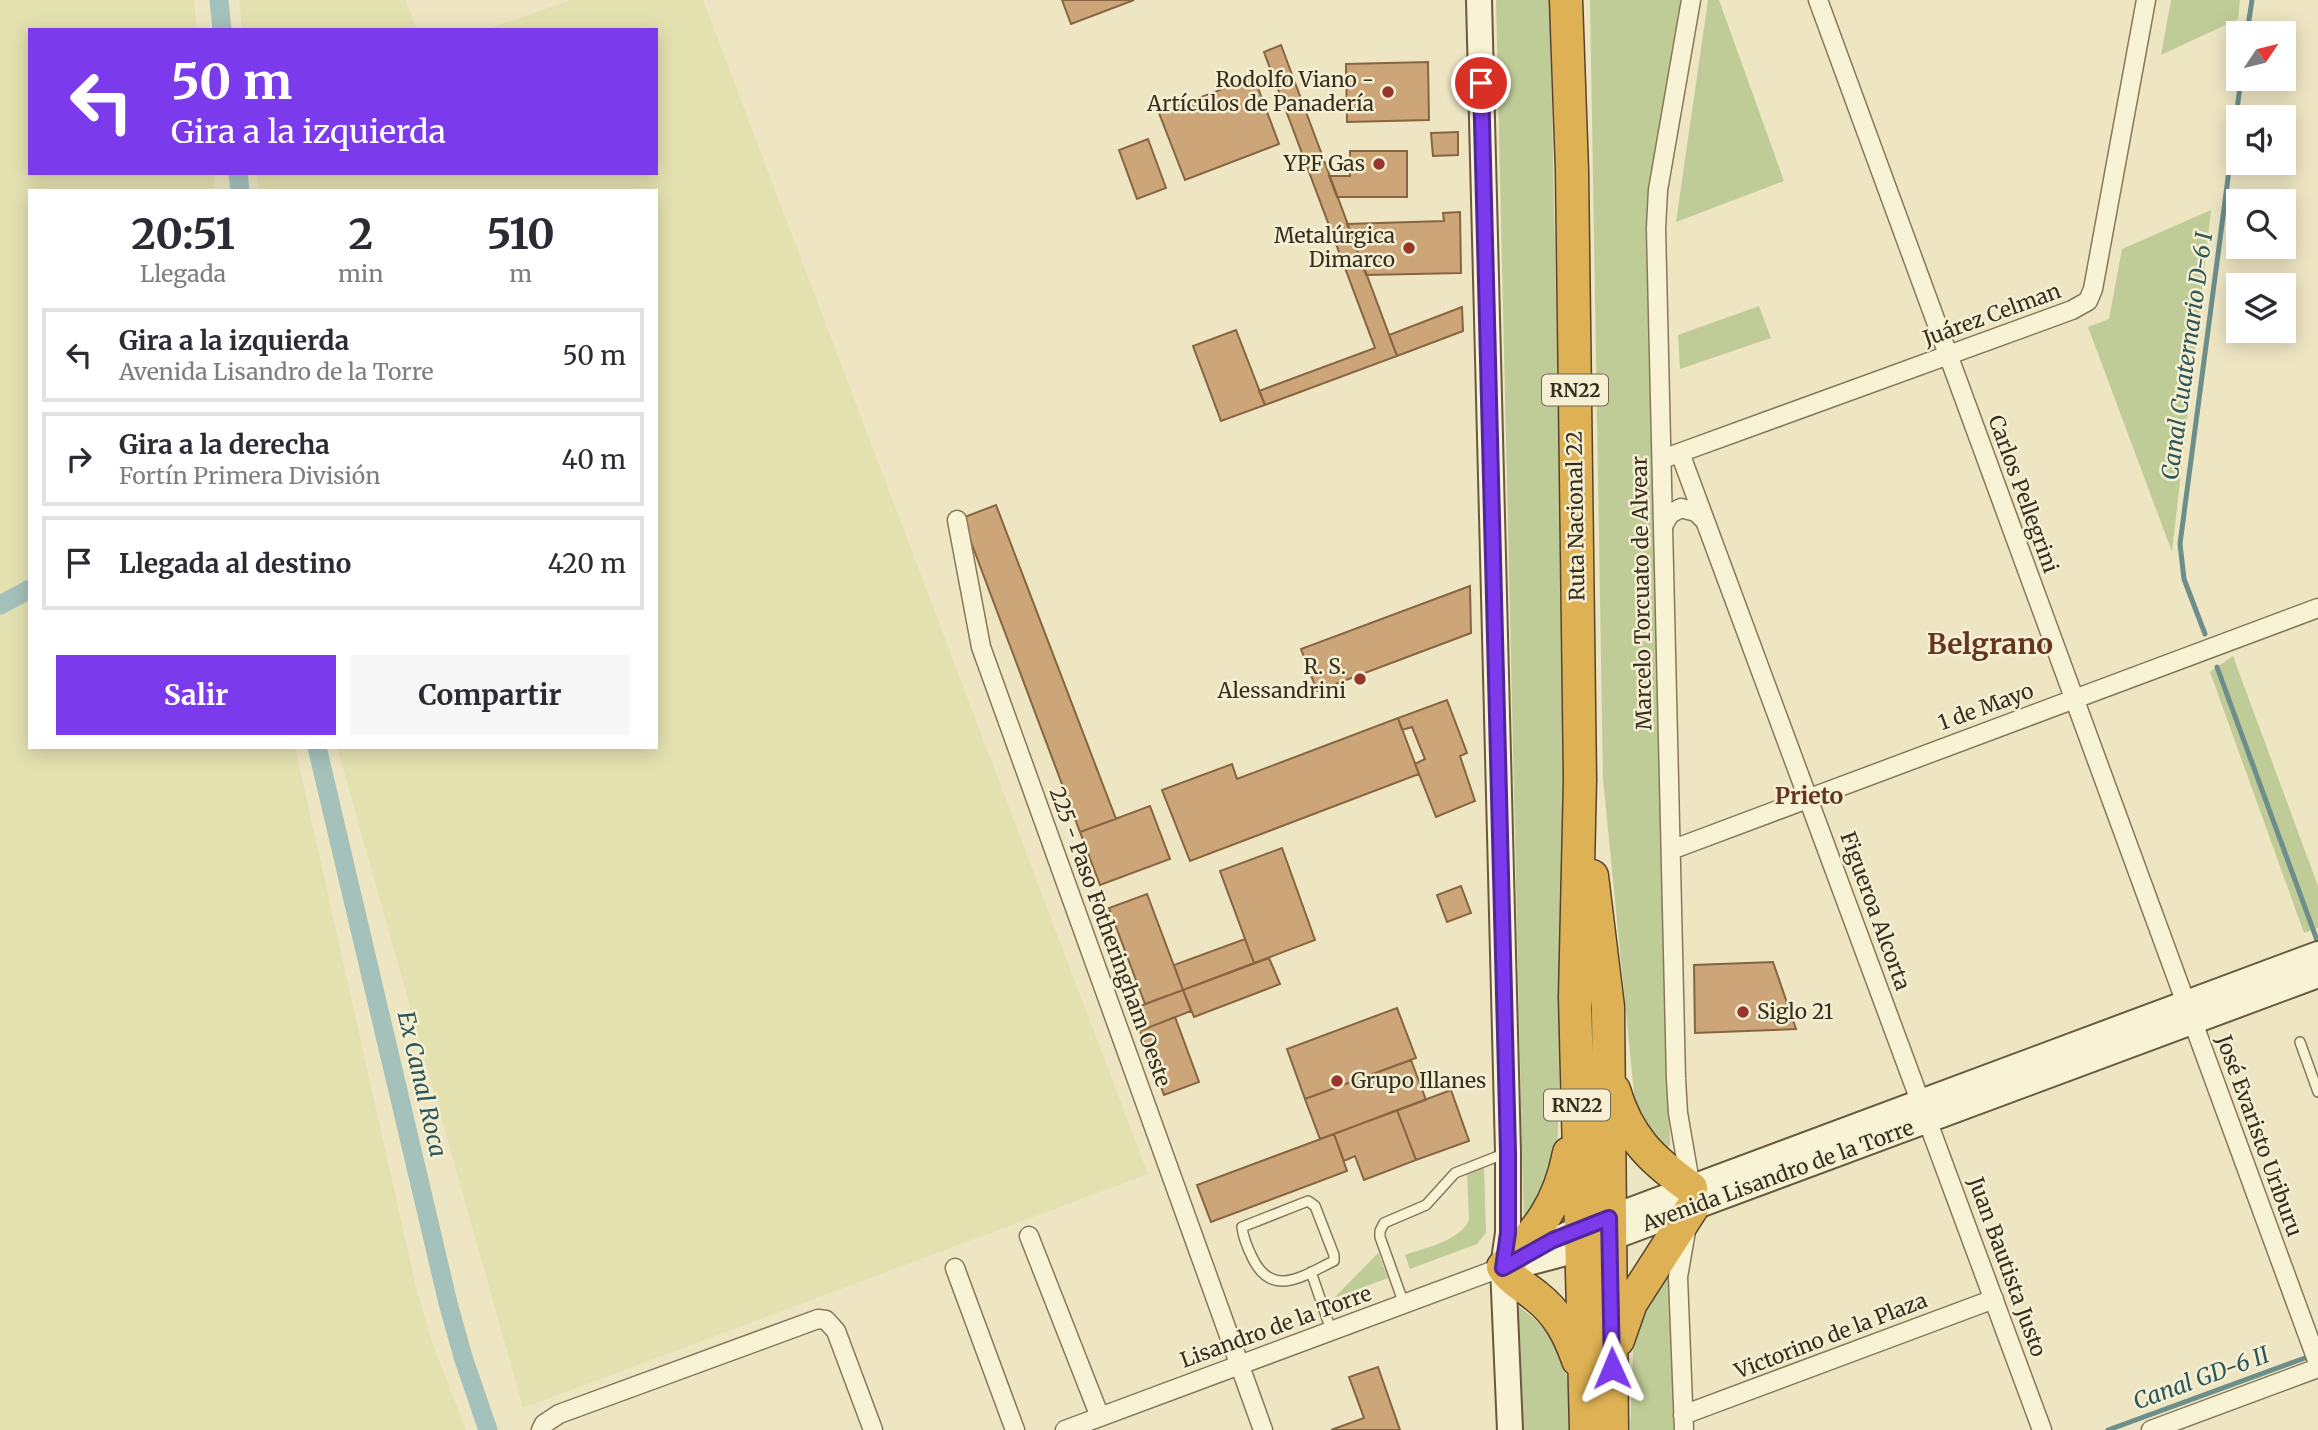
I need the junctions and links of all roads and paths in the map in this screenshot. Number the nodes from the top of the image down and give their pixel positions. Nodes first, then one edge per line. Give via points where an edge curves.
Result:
1 (1479, 0) edge
2 (1566, 0) edge
3 (1576, 0) edge
4 (1691, 0) edge
5 (1818, 0) edge
6 (2146, 0) edge
7 (1567, 32) junction
8 (1948, 355) junction
9 (1679, 453) junction
10 (1662, 459) junction
11 (957, 520) dead end
12 (1705, 522) junction
13 (1663, 526) junction
14 (2318, 608) edge
15 (2075, 699) junction
16 (1580, 780) junction
17 (1808, 797) junction
18 (1671, 850) junction
19 (2318, 954) edge
20 (2318, 975) edge
21 (2190, 1012) junction
22 (2300, 1042) dead end
23 (1608, 1069) junction
24 (2318, 1092) edge
25 (1577, 1100) junction
26 (1925, 1111) junction
27 (1508, 1152) junction
28 (1691, 1198) junction
29 (1595, 1233) junction
30 (1029, 1236) dead end
31 (955, 1268) dead end
32 (1503, 1268) junction
33 (1311, 1272) junction
34 (1994, 1299) junction
35 (1404, 1304) junction
36 (1331, 1330) junction
37 (2318, 1363) edge
38 (1241, 1365) junction
39 (2318, 1368) edge
40 (1598, 1375) junction
41 (1100, 1417) junction
42 (1683, 1423) edge
43 (541, 1430) edge
44 (873, 1430) edge
45 (1015, 1430) edge
46 (1065, 1430) edge
47 (1264, 1430) edge
48 (1510, 1430) edge
49 (1586, 1430) edge
50 (1612, 1430) edge
51 (2042, 1430) edge
52 (2151, 1430) edge

1 - 27 street
2 - 7 highway, Ruta Nacional 22 / RN22
3 - 7 lane
4 - 10 street, Marcelo Torcuato de Alvear via 1656,203
5 - 8 street, Carlos Pellegrini
6 - 8 street, Juárez Celman via 2091,297 2072,310
7 - 16 highway, Ruta Nacional 22 / RN22
8 - 9 street, Juárez Celman
8 - 15 street, Carlos Pellegrini
9 - 10 street, Juárez Celman
9 - 12 street, Figueroa Alcorta
10 - 13 street, Marcelo Torcuato de Alvear
11 - 38 street, 225 - Paso Fotheringham Oeste via 981,647
12 - 13 street via 1696,512 1681,508 1670,514
12 - 17 street, Figueroa Alcorta
13 - 18 street, Marcelo Torcuato de Alvear
14 - 15 street, 1 de Mayo
15 - 17 street, 1 de Mayo
15 - 21 street, Carlos Pellegrini
16 - 23 highway, Ruta Nacional 22 / RN22 via 1606,982
16 - 25 highway, Ruta Nacional 22 / RN22 via 1574,974
17 - 18 street, 1 de Mayo
17 - 26 street, Figueroa Alcorta
18 - 28 street, Marcelo Torcuato de Alvear via 1676,1090
19 - 21 street, Avenida Lisandro de la Torre
20 - 21 street, Avenida Lisandro de la Torre
21 - 26 street, Avenida Lisandro de la Torre
21 - 37 street, José Evaristo Uriburu
22 - 24 lane
23 - 28 highway via 1635,1138
23 - 29 highway, Ruta Nacional 22 / RN22
25 - 29 highway, Ruta Nacional 22 / RN22
25 - 32 highway via 1554,1204
26 - 28 street, Avenida Lisandro de la Torre
26 - 34 street, Juan Bautista Justo
27 - 32 street
27 - 35 lane via 1455,1173 1426,1205 1381,1227 1380,1237
28 - 29 street, Avenida Lisandro de la Torre
28 - 40 highway via 1631,1303
28 - 42 street via 1678,1269
29 - 32 street, Avenida Lisandro de la Torre via 1553,1240
29 - 40 highway, Ruta Nacional 22 / RN22
30 - 41 street
31 - 45 street
32 - 35 street, Lisandro de la Torre
32 - 40 highway via 1548,1306
32 - 48 street
33 - 33 lane via 1335,1258 1313,1203 1242,1227 1251,1255 1266,1277 1284,1282
33 - 36 lane
34 - 42 street, Victorino de la Plaza
34 - 51 street, Juan Bautista Justo
35 - 36 street, Lisandro de la Torre
36 - 38 street, Lisandro de la Torre
38 - 41 street, Lisandro de la Torre
38 - 47 street, 225 - Paso Fotheringham Oeste
39 - 52 street
40 - 49 highway, Ruta Nacional 22 / RN22
40 - 50 highway, Ruta Nacional 22 / RN22
41 - 46 street, Lisandro de la Torre
43 - 44 street via 559,1414 818,1319 826,1320 836,1331

